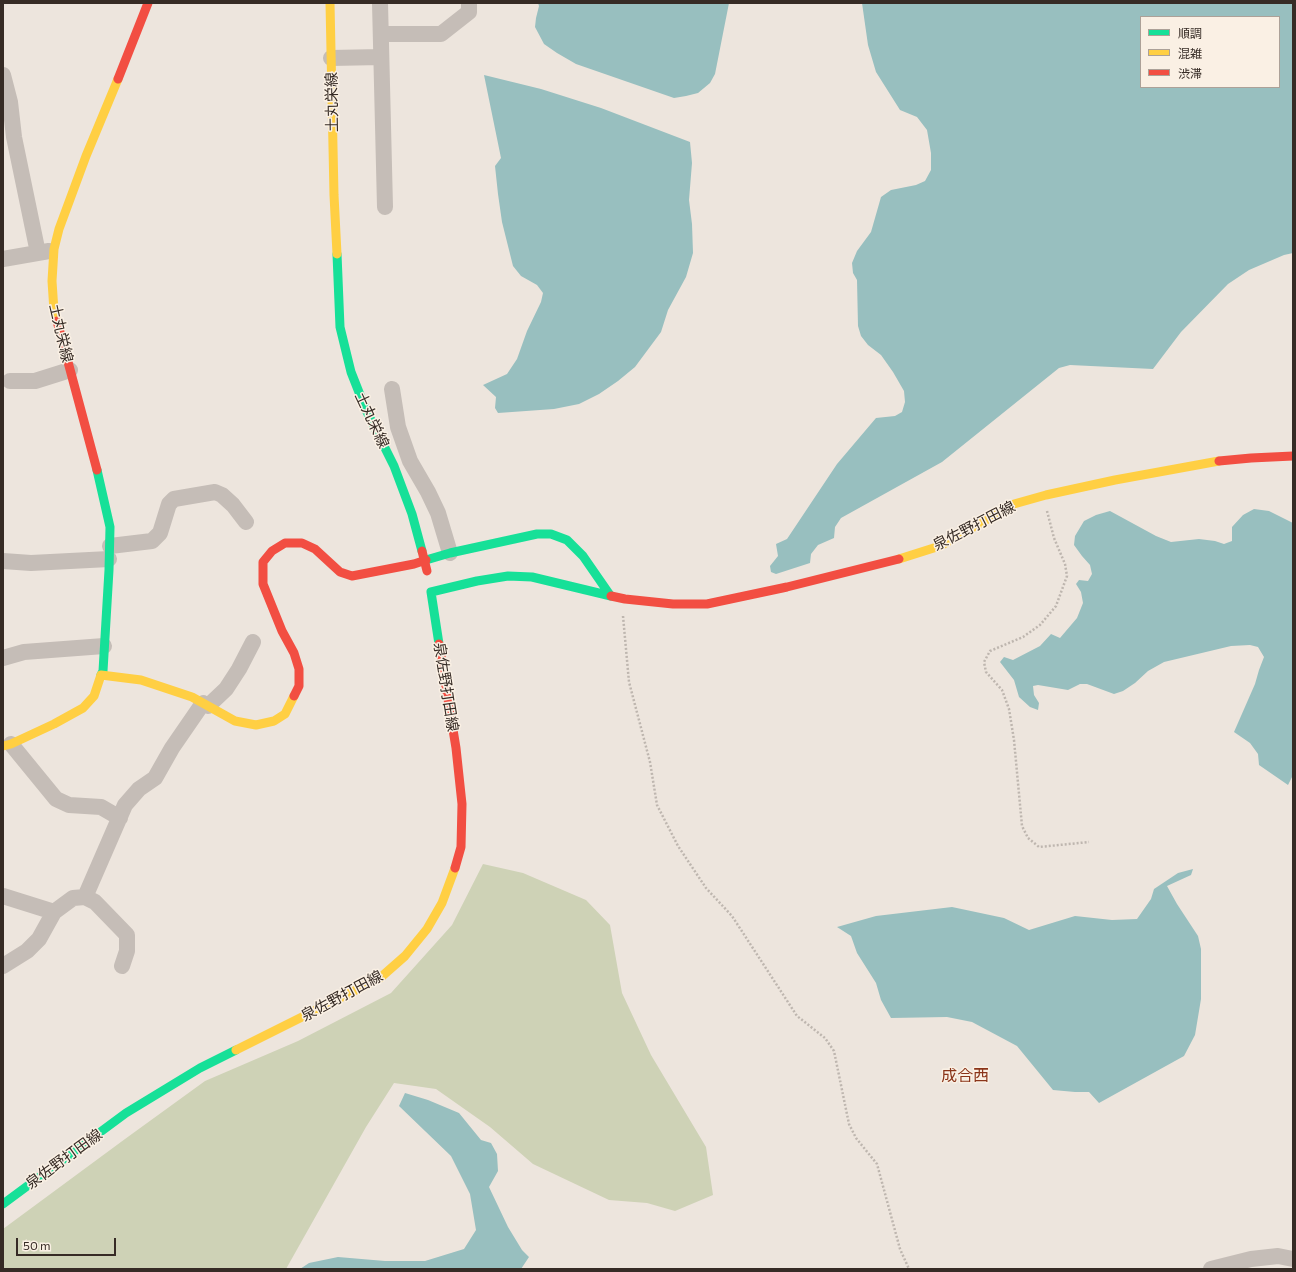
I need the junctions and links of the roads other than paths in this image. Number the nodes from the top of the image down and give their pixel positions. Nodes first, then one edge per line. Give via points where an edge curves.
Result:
1 (148, 3) edge
2 (330, 3) edge
3 (380, 3) edge
4 (469, 3) edge
5 (381, 34) junction
6 (381, 57) junction
7 (331, 58) junction
8 (3, 75) edge
9 (385, 207) dead end
10 (54, 249) junction
11 (38, 253) junction
12 (3, 259) edge
13 (70, 370) junction
14 (10, 380) dead end
15 (392, 389) dead end
16 (1293, 456) edge
17 (246, 522) dead end
18 (109, 552) junction
19 (450, 553) junction
20 (3, 561) edge
21 (429, 581) junction
22 (610, 595) junction
23 (253, 642) dead end
24 (104, 646) junction
25 (3, 658) edge
26 (101, 675) junction
27 (205, 704) junction
28 (7, 745) edge
29 (120, 818) junction
30 (3, 896) edge
31 (85, 897) junction
32 (54, 912) junction
33 (3, 966) edge
34 (122, 966) dead end
35 (3, 1204) edge
36 (1293, 1259) edge
37 (1211, 1269) edge

1 - 10 main road, 土丸栄線 via 86,156
2 - 7 main road, 土丸栄線
3 - 5 street
4 - 5 street via 469,12 441,34
5 - 6 street
6 - 7 street
6 - 9 street
7 - 21 main road, 土丸栄線, bridge via 340,327 351,372 366,410 394,466 412,514
8 - 11 street
10 - 11 street
10 - 13 main road, 土丸栄線 via 54,311
11 - 12 street
13 - 14 street via 35,381
13 - 18 main road, 土丸栄線 via 110,527
15 - 19 street via 398,426 410,460 438,512
16 - 22 main road, 泉佐野打田線 via 1222,462 1043,495 1014,504 940,546 888,563 707,604 673,604
17 - 18 street via 233,505 215,492 174,499 169,504 160,533 152,541
18 - 20 street via 31,563
18 - 24 main road, 土丸栄線
19 - 22 main road via 537,534 551,534 567,540 583,556
19 - 27 main road via 414,564 352,576 340,572 315,549 302,543 285,543 272,551 263,562 263,584 294,653 299,669 299,686 285,714 274,721 256,725 235,721
21 - 22 main road, 泉佐野打田線 via 532,577
21 - 35 main road, 泉佐野打田線 via 456,748 462,804 461,847 442,902 427,929 405,956 380,978 200,1068 126,1113
23 - 27 street via 226,689
24 - 25 street via 24,652
24 - 26 main road, 土丸栄線
26 - 27 main road via 141,680
26 - 28 main road via 94,696 83,708
27 - 29 street via 172,748 155,778 134,794 125,805
28 - 29 street via 56,799 69,805 101,807
29 - 31 street
30 - 32 street
31 - 32 street via 73,898
31 - 34 street via 95,902 127,935 128,951
32 - 33 street via 39,939 27,951
36 - 37 street via 1278,1256 1251,1259

